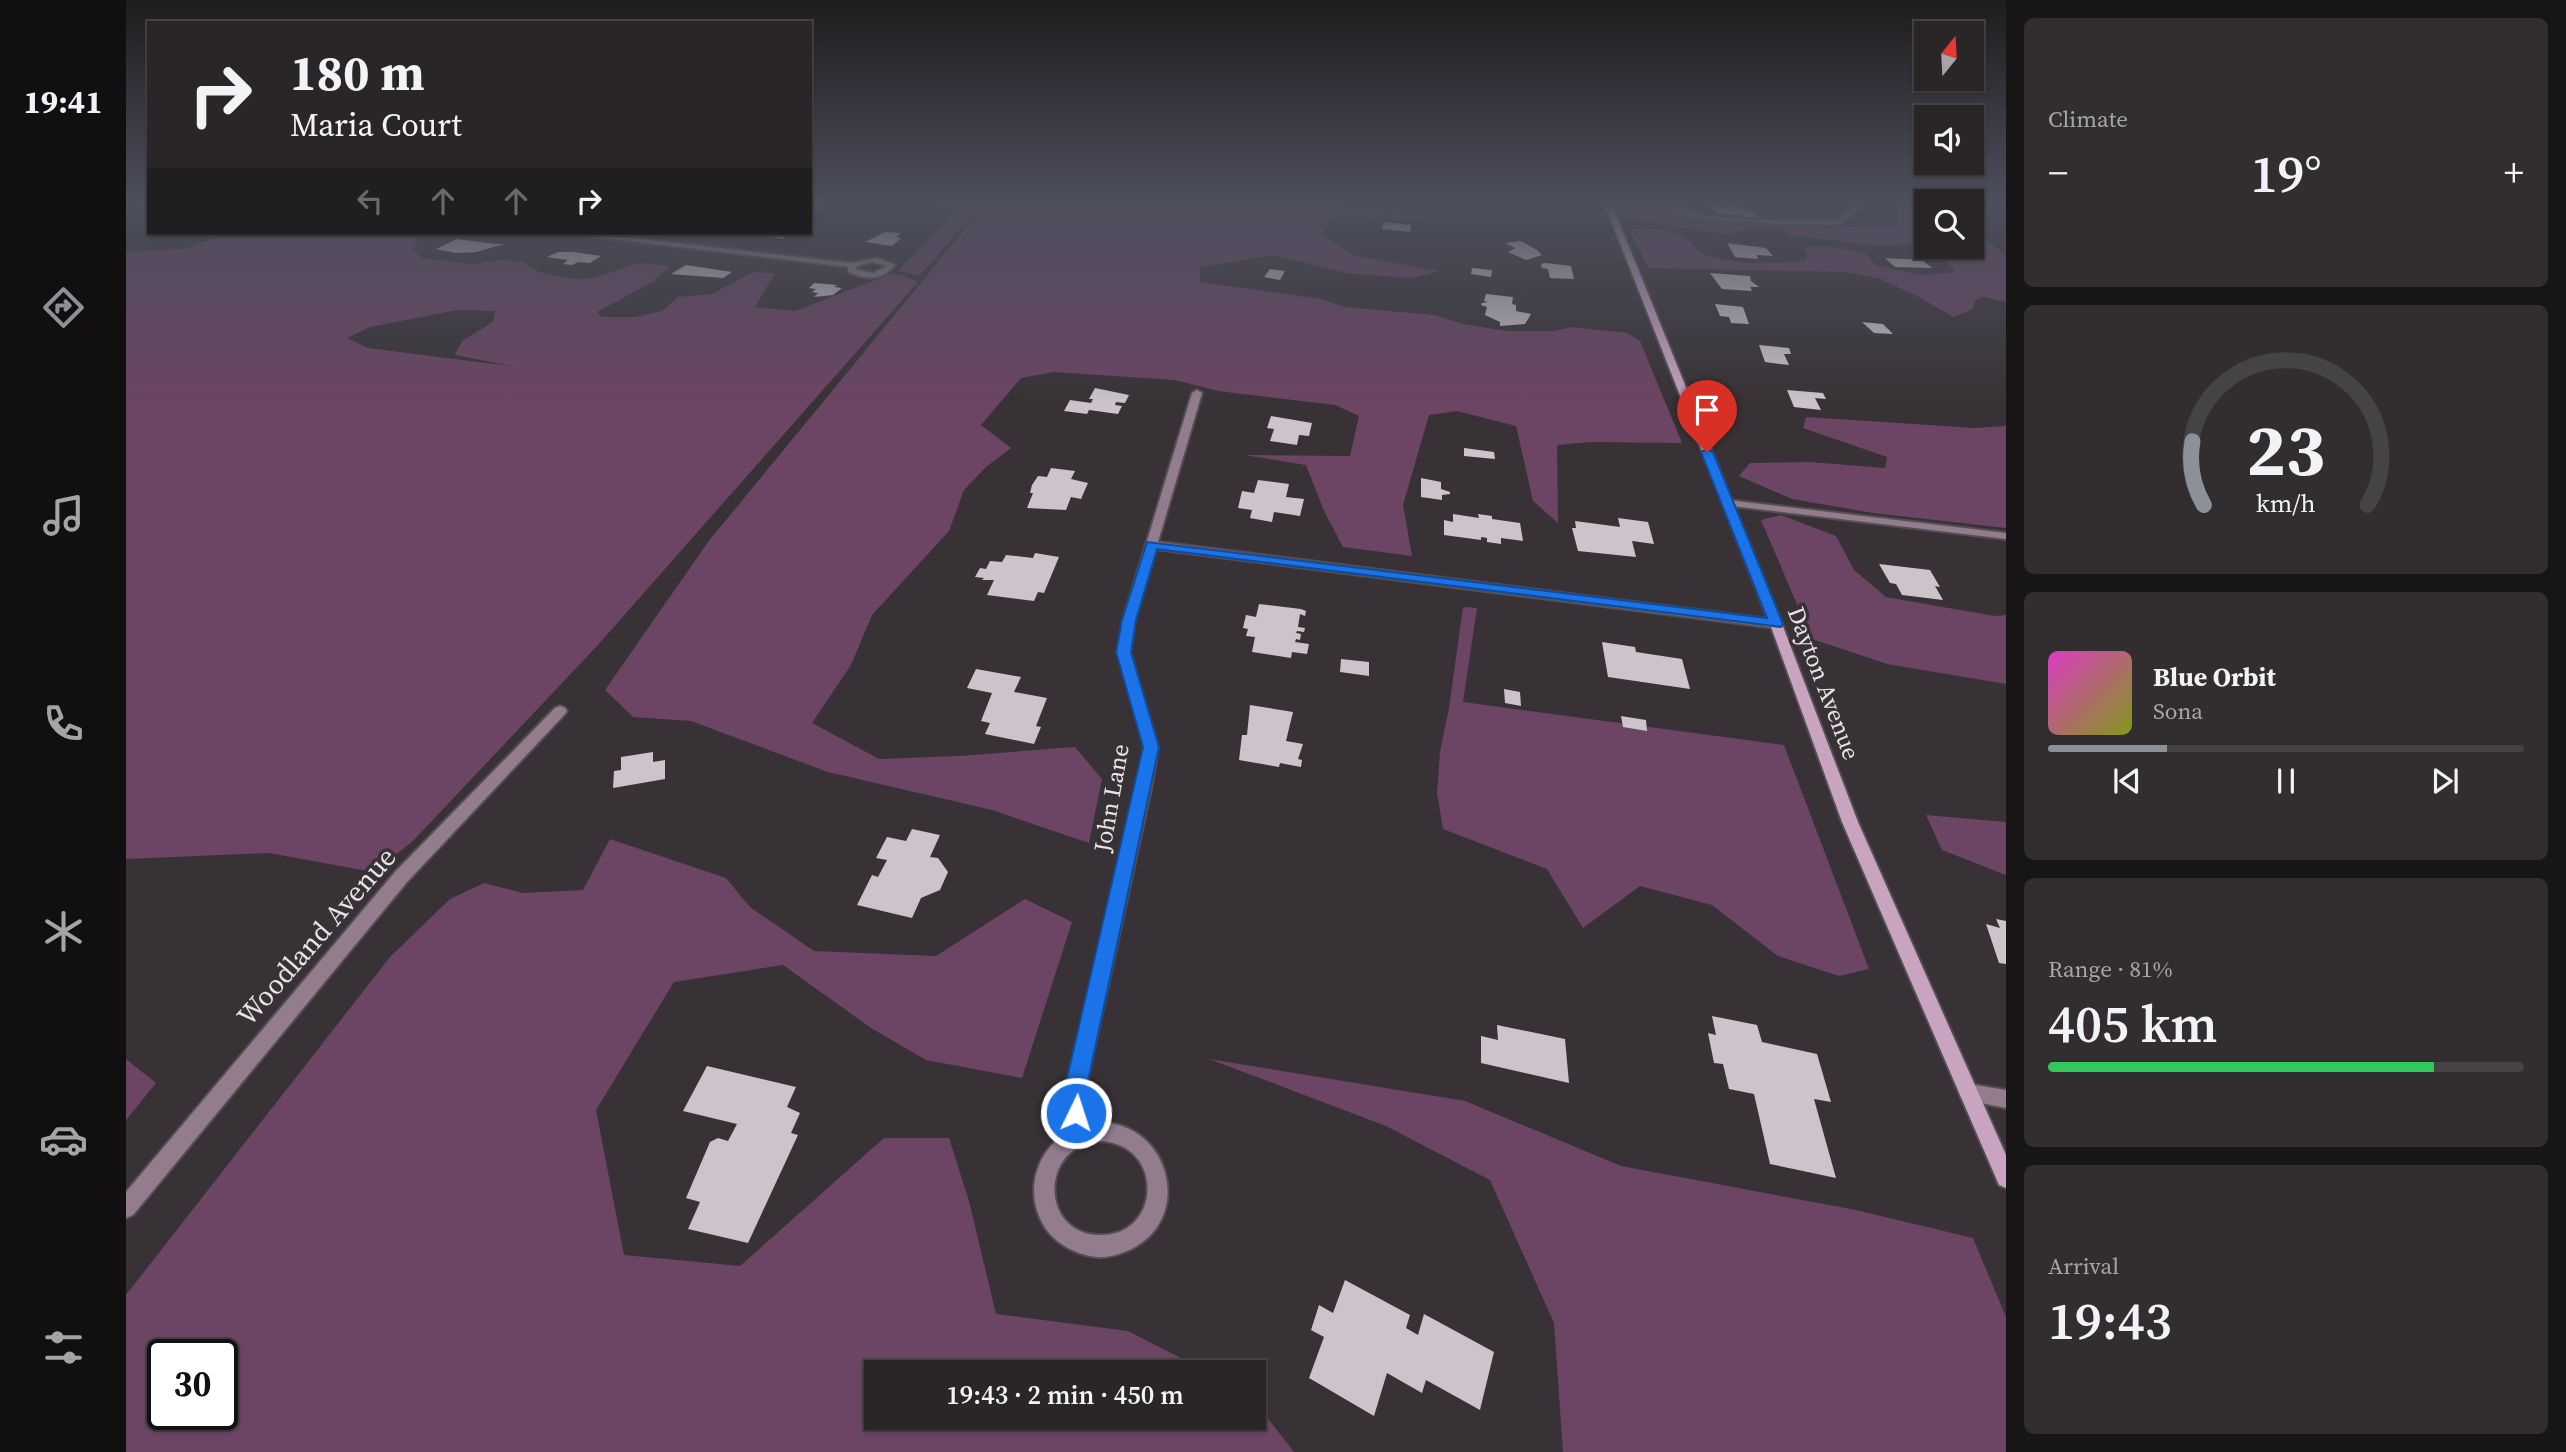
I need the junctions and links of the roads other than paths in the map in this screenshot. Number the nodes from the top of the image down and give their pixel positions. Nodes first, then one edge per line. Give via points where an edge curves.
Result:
1 (1633, 268) edge
2 (1197, 393) dead end
3 (1728, 503) junction
4 (2006, 536) edge
5 (1152, 544) junction
6 (1776, 624) junction
7 (560, 711) dead end
8 (1969, 1093) junction
9 (2006, 1099) edge
10 (1086, 1133) junction
11 (2006, 1178) edge
12 (126, 1208) edge

1 - 3 street, Dayton Avenue
2 - 5 street, John Lane
3 - 4 street
3 - 6 street, Dayton Avenue
5 - 6 street
5 - 10 street, John Lane via 1124,652 1151,747 1075,1091 1076,1113
6 - 8 street, Dayton Avenue via 1850,822
7 - 12 street, Woodland Avenue via 401,877
8 - 9 street
8 - 11 street, Dayton Avenue
10 - 10 street via 1069,1140 1047,1168 1046,1206 1070,1237 1107,1247 1142,1231 1153,1215 1157,1178 1138,1145 1104,1131

